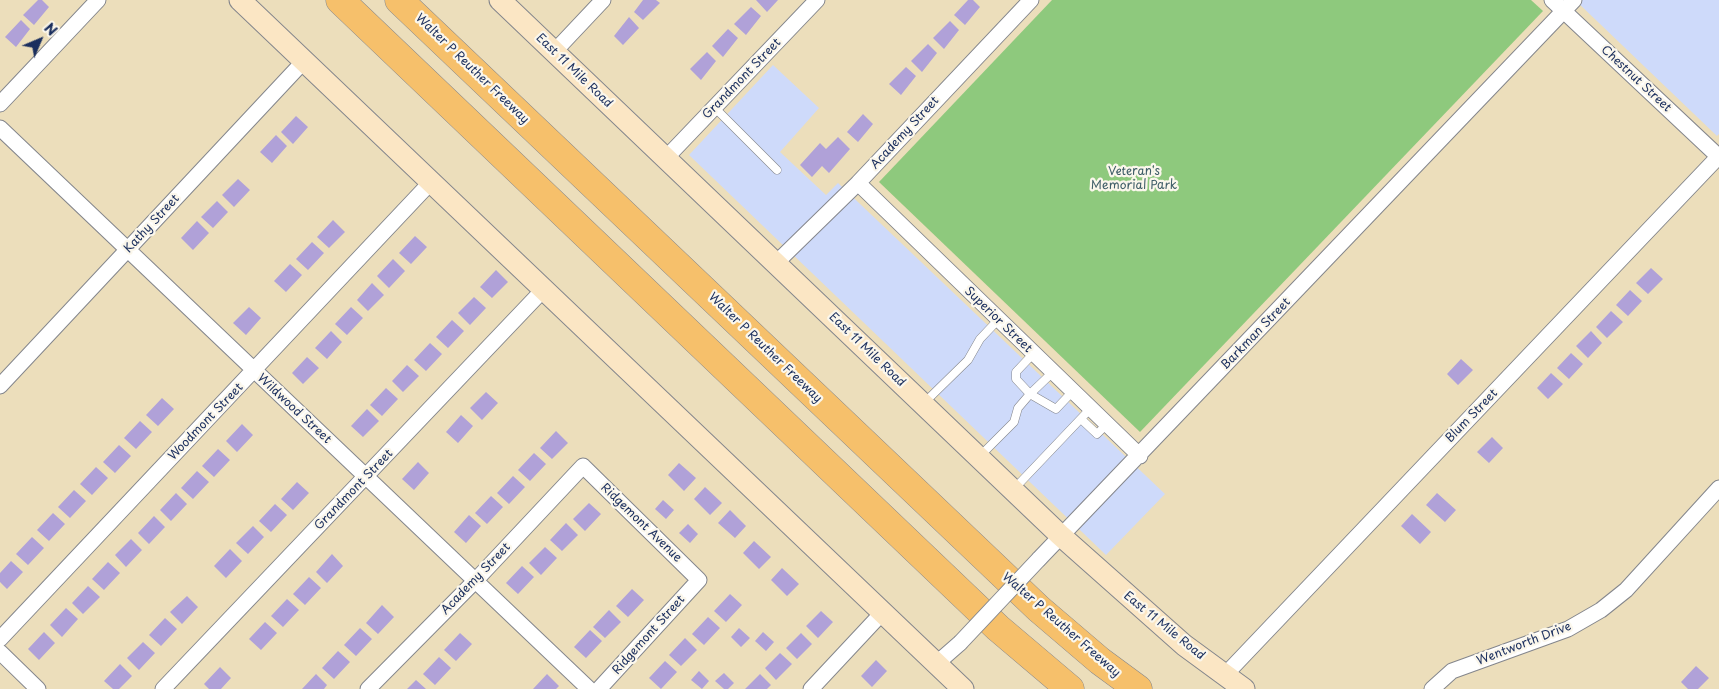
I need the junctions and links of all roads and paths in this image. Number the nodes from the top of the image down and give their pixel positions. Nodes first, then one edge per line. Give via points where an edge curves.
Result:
1 (98, 0) edge
2 (240, 0) edge
3 (340, 0) edge
4 (400, 0) edge
5 (500, 0) edge
6 (603, 0) edge
7 (817, 0) edge
8 (1031, 0) edge
9 (1552, 0) edge
10 (1569, 5) edge
11 (554, 52) junction
12 (304, 61) junction
13 (0, 104) edge
14 (715, 108) junction
15 (0, 128) edge
16 (1719, 157) edge
17 (666, 158) junction
18 (777, 170) dead end
19 (431, 182) junction
20 (858, 183) junction
21 (128, 251) junction
22 (776, 263) junction
23 (543, 290) junction
24 (998, 320) junction
25 (1033, 354) junction
26 (254, 372) junction
27 (1053, 372) junction
28 (0, 386) edge
29 (1073, 391) junction
30 (1030, 394) junction
31 (923, 404) junction
32 (1086, 414) junction
33 (1140, 456) junction
34 (979, 458) junction
35 (582, 466) joint
36 (367, 477) junction
37 (1719, 488) edge
38 (1013, 490) junction
39 (1060, 536) junction
40 (699, 580) joint
41 (475, 581) junction
42 (883, 612) junction
43 (0, 639) edge
44 (0, 652) edge
45 (936, 664) junction
46 (1225, 675) junction
47 (1437, 687) edge
48 (38, 689) edge
49 (163, 689) edge
50 (368, 689) edge
51 (589, 689) edge
52 (600, 689) edge
53 (811, 689) edge
54 (963, 689) edge
55 (1070, 689) edge
56 (1138, 689) edge
57 (1244, 689) edge

1 - 13 street
2 - 12 main road
3 - 55 highway via 978,608
4 - 56 highway, Walter P Reuther Freeway via 1039,609
5 - 11 main road, East 11 Mile Road
6 - 11 street
7 - 14 street, Grandmont Street
8 - 20 street, Academy Street
9 - 10 street, Chestnut Street
10 - 16 street, Chestnut Street
10 - 33 street, Barkman Street
11 - 17 main road, East 11 Mile Road
12 - 19 main road
12 - 21 street, Kathy Street
14 - 17 street, Grandmont Street
14 - 18 lane
15 - 21 street, Wildwood Street
16 - 46 street, Blum Street
17 - 22 main road, East 11 Mile Road
19 - 23 main road
19 - 26 street, Woodmont Street
20 - 22 street, Academy Street
20 - 24 street, Superior Street
21 - 26 street, Wildwood Street
21 - 28 street, Kathy Street
22 - 31 main road, East 11 Mile Road
23 - 36 street, Grandmont Street
23 - 42 main road
24 - 25 street, Superior Street
24 - 31 lane via 980,339 968,360
25 - 27 street, Superior Street
25 - 30 lane via 1016,372 1016,379
26 - 36 street, Wildwood Street
26 - 43 street, Woodmont Street
27 - 29 street, Superior Street
27 - 30 lane
29 - 30 lane via 1056,409
29 - 32 street, Superior Street
30 - 34 lane via 1018,408 1014,422
31 - 34 main road, East 11 Mile Road
32 - 33 street, Superior Street via 1107,424
32 - 38 lane
33 - 39 street, Barkman Street
34 - 38 main road, East 11 Mile Road
35 - 40 street, Ridgemont Avenue
35 - 41 street, Academy Street
36 - 41 street, Wildwood Street
36 - 49 street, Grandmont Street
37 - 47 street, Wentworth Drive via 1626,590 1600,610 1568,629 1452,671
38 - 39 main road, East 11 Mile Road
39 - 45 street, Barkman Street, bridge via 960,643
39 - 46 main road, East 11 Mile Road via 1151,618
40 - 52 street, Ridgemont Street
41 - 50 street, Academy Street
41 - 51 street, Wildwood Street
42 - 45 main road
42 - 53 street
44 - 48 street
45 - 54 main road
46 - 57 main road, East 11 Mile Road

